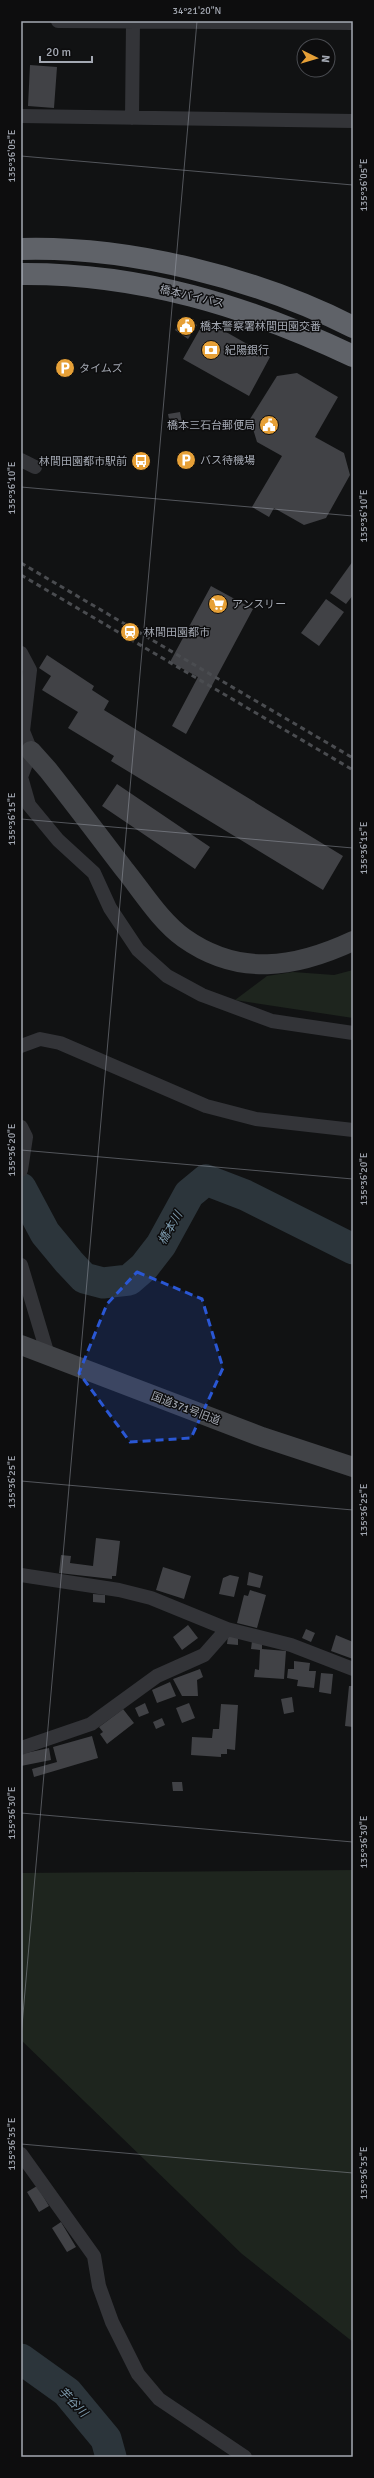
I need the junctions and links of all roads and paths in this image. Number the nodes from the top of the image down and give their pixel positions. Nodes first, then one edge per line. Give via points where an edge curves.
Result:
1 (58, 21) edge
2 (157, 21) edge
3 (133, 22) edge
4 (353, 23) edge
5 (21, 116) edge
6 (132, 118) junction
7 (353, 121) edge
8 (21, 249) edge
9 (21, 274) edge
10 (353, 327) edge
11 (353, 356) edge
12 (21, 460) edge
13 (35, 467) dead end
14 (21, 653) edge
15 (31, 751) junction
16 (353, 941) edge
17 (353, 1033) edge
18 (21, 1046) edge
19 (21, 1127) edge
20 (353, 1130) edge
21 (21, 1170) edge
22 (21, 1265) edge
23 (21, 1345) edge
24 (48, 1355) junction
25 (353, 1467) edge
26 (21, 1575) edge
27 (227, 1629) junction
28 (353, 1669) edge
29 (21, 1748) edge
30 (21, 2154) edge
31 (245, 2457) edge

1 - 3 street
2 - 3 street
2 - 4 street
3 - 6 street
5 - 6 street
6 - 7 street
8 - 10 highway via 100,254 207,272 321,310
9 - 11 highway, 橋本バイパス via 88,278 200,296 298,330
12 - 13 street
14 - 15 street via 30,670 23,731
15 - 16 street via 156,909 183,937 223,959 264,966 325,954
15 - 17 street via 21,777 29,805 58,840 94,873 110,908 138,950 168,976 223,1004 272,1021
18 - 20 street via 40,1040 60,1043 206,1106 256,1119
19 - 21 street via 26,1137
22 - 24 street
23 - 24 street, 国道371号旧道
24 - 25 street, 国道371号旧道 via 262,1437
26 - 27 street via 119,1590 151,1598
27 - 28 street via 291,1645
27 - 29 street via 204,1655 157,1676 91,1724
30 - 31 street via 94,2256 99,2286 112,2322 138,2374 159,2399

